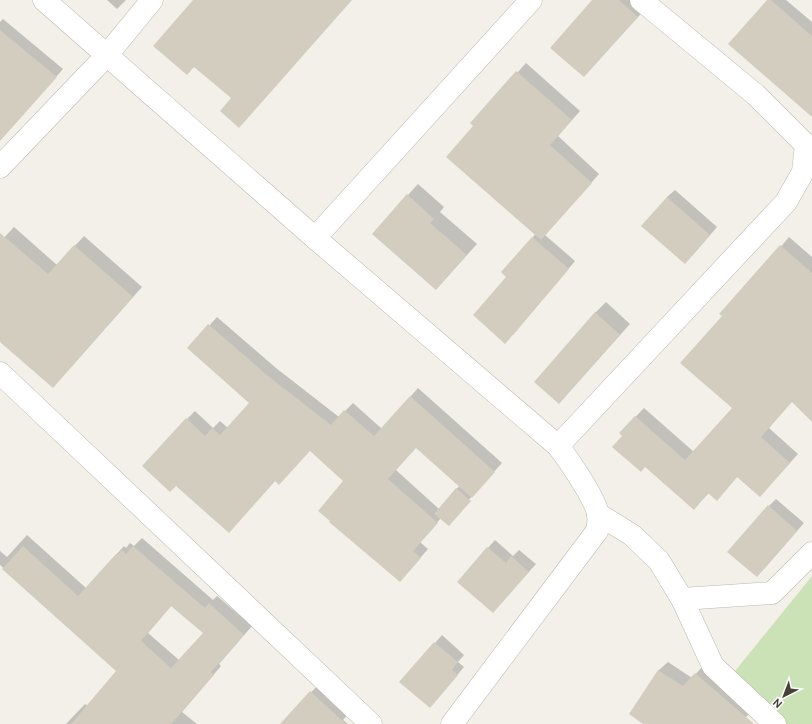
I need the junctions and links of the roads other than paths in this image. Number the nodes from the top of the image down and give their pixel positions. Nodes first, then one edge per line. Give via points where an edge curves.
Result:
1 (44, 0) edge
2 (152, 0) edge
3 (531, 0) edge
4 (641, 0) edge
5 (107, 54) junction
6 (809, 147) edge
7 (0, 167) edge
8 (315, 238) junction
9 (0, 373) edge
10 (558, 446) junction
11 (598, 514) junction
12 (812, 553) edge
13 (682, 599) junction
14 (371, 724) edge
15 (452, 724) edge
16 (775, 724) edge

1 - 5 street
2 - 5 street
3 - 8 street
4 - 6 street via 756,95
5 - 7 street
5 - 8 street
6 - 10 street via 803,172 786,202
8 - 10 street
9 - 14 street
10 - 11 street via 592,497
11 - 13 street via 632,535 659,561
11 - 15 street via 598,531
12 - 13 street via 772,593
13 - 16 street via 713,666

